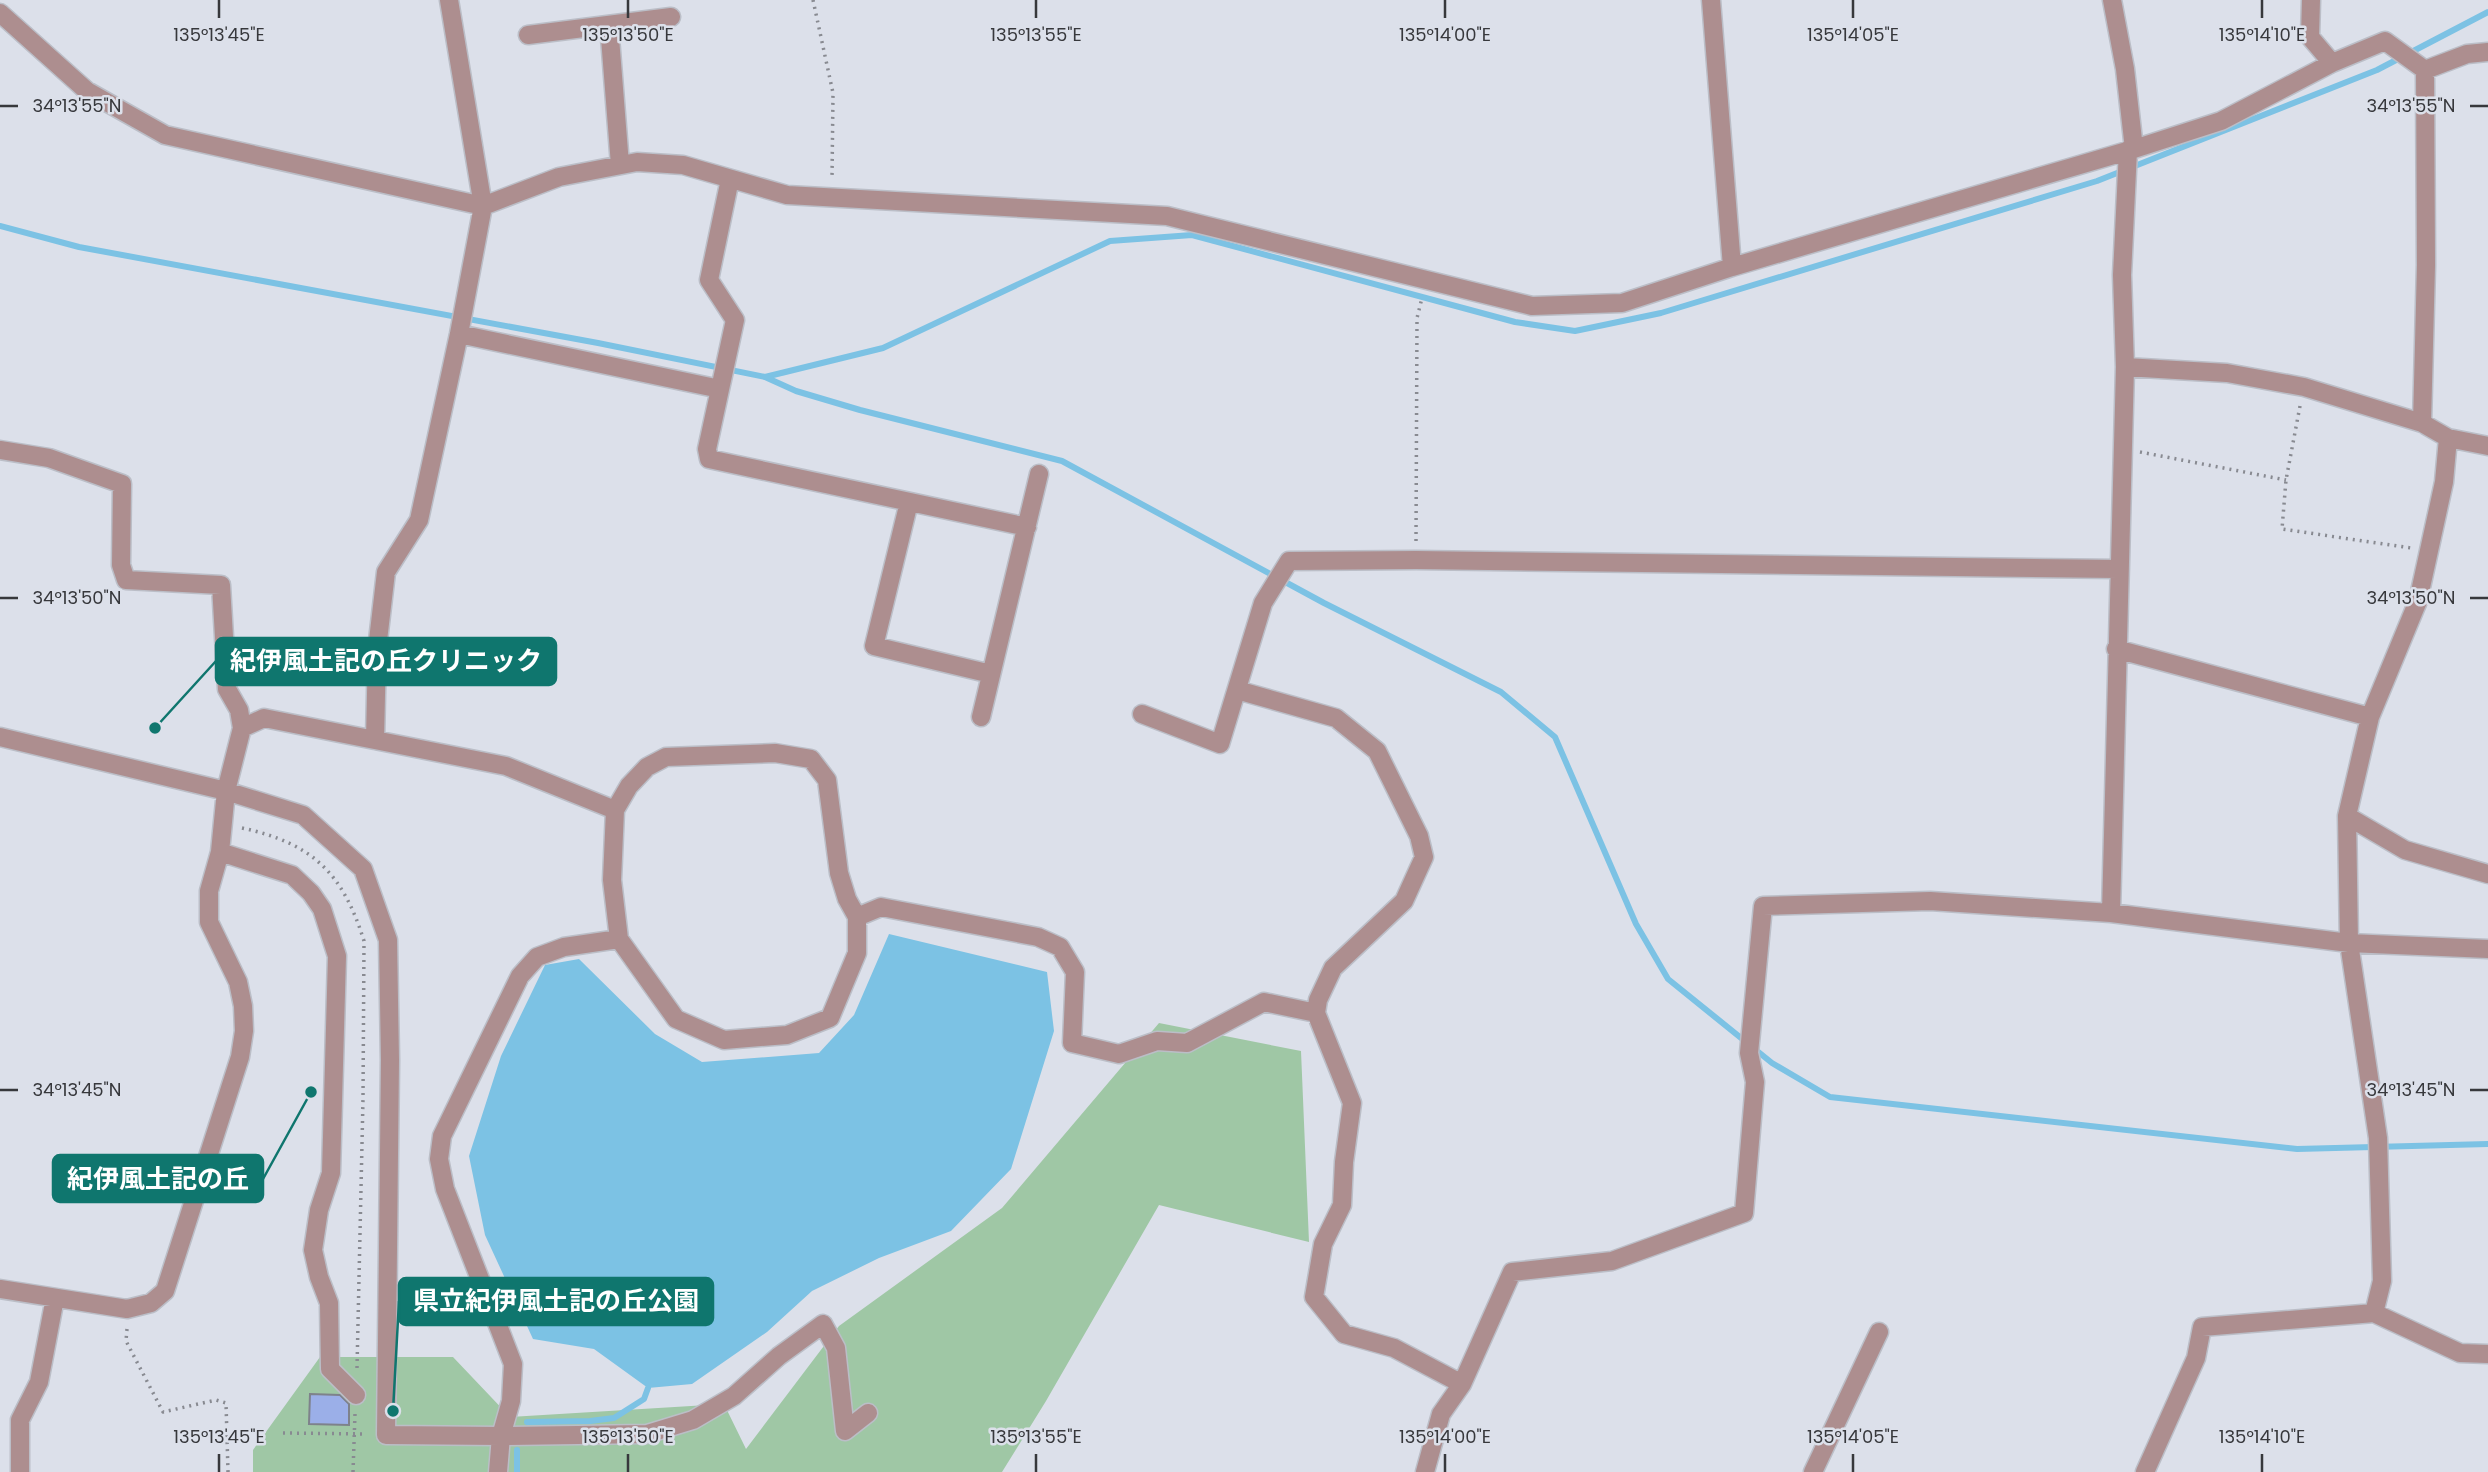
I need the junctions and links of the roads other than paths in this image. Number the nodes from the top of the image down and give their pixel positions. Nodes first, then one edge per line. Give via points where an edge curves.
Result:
1 (449, 0) edge
2 (1711, 0) edge
3 (2112, 0) edge
4 (2311, 0) edge
5 (0, 13) edge
6 (671, 17) dead end
7 (609, 25) junction
8 (528, 35) dead end
9 (2488, 52) edge
10 (2332, 63) junction
11 (2422, 68) junction
12 (2131, 149) junction
13 (620, 165) junction
14 (730, 179) junction
15 (483, 206) junction
16 (1732, 267) junction
17 (460, 334) junction
18 (2125, 368) junction
19 (720, 389) junction
20 (2422, 423) junction
21 (2448, 438) junction
22 (2488, 446) edge
23 (0, 450) edge
24 (1040, 474) dead end
25 (909, 502) junction
26 (1027, 527) junction
27 (2118, 569) junction
28 (2116, 649) junction
29 (991, 674) junction
30 (1237, 690) junction
31 (1142, 714) dead end
32 (981, 717) dead end
33 (2370, 717) junction
34 (242, 728) junction
35 (0, 737) edge
36 (375, 740) junction
37 (226, 791) junction
38 (615, 810) junction
39 (2347, 817) junction
40 (220, 852) junction
41 (2488, 874) edge
42 (2111, 914) junction
43 (857, 917) junction
44 (619, 939) junction
45 (2349, 943) junction
46 (2488, 949) edge
47 (1316, 1013) junction
48 (0, 1289) edge
49 (55, 1298) junction
50 (2374, 1313) junction
51 (1879, 1332) dead end
52 (2488, 1354) edge
53 (1462, 1384) junction
54 (356, 1395) dead end
55 (868, 1413) dead end
56 (501, 1436) junction
57 (20, 1472) edge
58 (498, 1472) edge
59 (1425, 1472) edge
60 (1813, 1472) edge
61 (2145, 1472) edge

1 - 15 street
2 - 16 street
3 - 12 street
4 - 10 street via 2310,37
5 - 15 street via 87,90 165,135
6 - 7 street
7 - 8 street
7 - 13 street
9 - 11 street
10 - 11 street via 2385,41
10 - 12 street via 2221,121
11 - 20 street via 2426,265
12 - 16 street
12 - 18 street via 2122,275
13 - 14 street via 683,165
13 - 15 street via 559,177
14 - 16 street via 787,195 1167,216 1532,306 1622,303
14 - 19 street via 709,280 735,320
15 - 17 street
17 - 19 street
17 - 36 street via 419,520 386,572 377,649
18 - 20 street via 2227,373 2304,387
18 - 27 street
19 - 25 street via 707,449 709,459
20 - 21 street
21 - 22 street
21 - 33 street via 2444,482 2418,601
23 - 34 street via 50,458 122,484 121,565 126,580 221,585 227,689 239,709
24 - 26 street
25 - 26 street
25 - 29 street via 874,646
26 - 29 street
27 - 28 street
27 - 30 street via 1289,561 1263,603
28 - 33 street
28 - 42 street
29 - 32 street
30 - 31 street via 1220,744
30 - 47 street via 1336,718 1377,751 1419,836 1424,857 1405,901 1333,968
33 - 39 street
34 - 36 street via 264,718
34 - 37 street
35 - 37 street
36 - 38 street via 506,766
37 - 40 street
37 - 56 street via 303,815 363,869 388,940 386,1435
38 - 43 street via 647,766 666,757 775,753 811,759 827,780 839,873
38 - 44 street via 612,880
39 - 41 street via 2405,850
39 - 45 street
40 - 49 street via 209,891 209,922 238,982 244,1031 240,1057 165,1291 151,1303 127,1309
40 - 54 street via 292,874 322,909 337,956 331,1173 313,1250 329,1303 330,1369
42 - 45 street
42 - 53 street via 1930,901 1763,906 1749,1053 1755,1082 1744,1213 1612,1261 1513,1272
43 - 44 street via 857,953 830,1018 788,1035 724,1040 676,1019
43 - 47 street via 881,907 1038,937 1060,947 1075,972 1072,1043 1119,1054 1157,1041 1186,1043 1264,1002
44 - 56 street via 564,947 537,957 520,976 442,1136 439,1159 445,1189 513,1364 511,1401
45 - 46 street
45 - 50 street via 2378,1138 2382,1281
47 - 53 street via 1352,1103 1342,1205 1323,1244 1314,1297 1344,1334 1394,1348
48 - 49 street
49 - 57 street via 39,1382 20,1420
50 - 52 street via 2460,1353
50 - 61 street via 2202,1327 2196,1358
51 - 60 street
53 - 59 street via 1441,1414
55 - 56 street via 845,1431 836,1348 823,1324 734,1396 693,1420 647,1434
56 - 58 street

